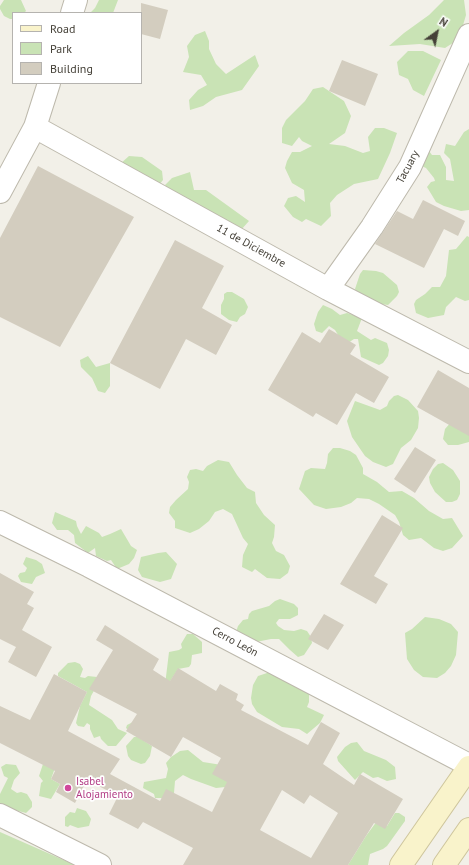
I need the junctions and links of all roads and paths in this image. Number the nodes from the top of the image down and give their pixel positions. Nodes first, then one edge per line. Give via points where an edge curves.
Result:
1 (76, 0) edge
2 (72, 12) edge
3 (469, 35) edge
4 (50, 84) edge
5 (35, 127) junction
6 (0, 192) edge
7 (328, 289) junction
8 (469, 362) edge
9 (0, 522) edge
10 (469, 766) edge
11 (0, 815) edge
12 (469, 829) edge
13 (100, 865) edge
14 (401, 865) edge
15 (444, 865) edge

1 - 2 street
3 - 7 street, Tacuary via 410,167
4 - 5 street
5 - 6 street
5 - 7 street, 11 de Diciembre
7 - 8 street, 11 de Diciembre
9 - 10 street, Cerro León via 89,566
10 - 14 main road
11 - 13 street
12 - 15 main road

